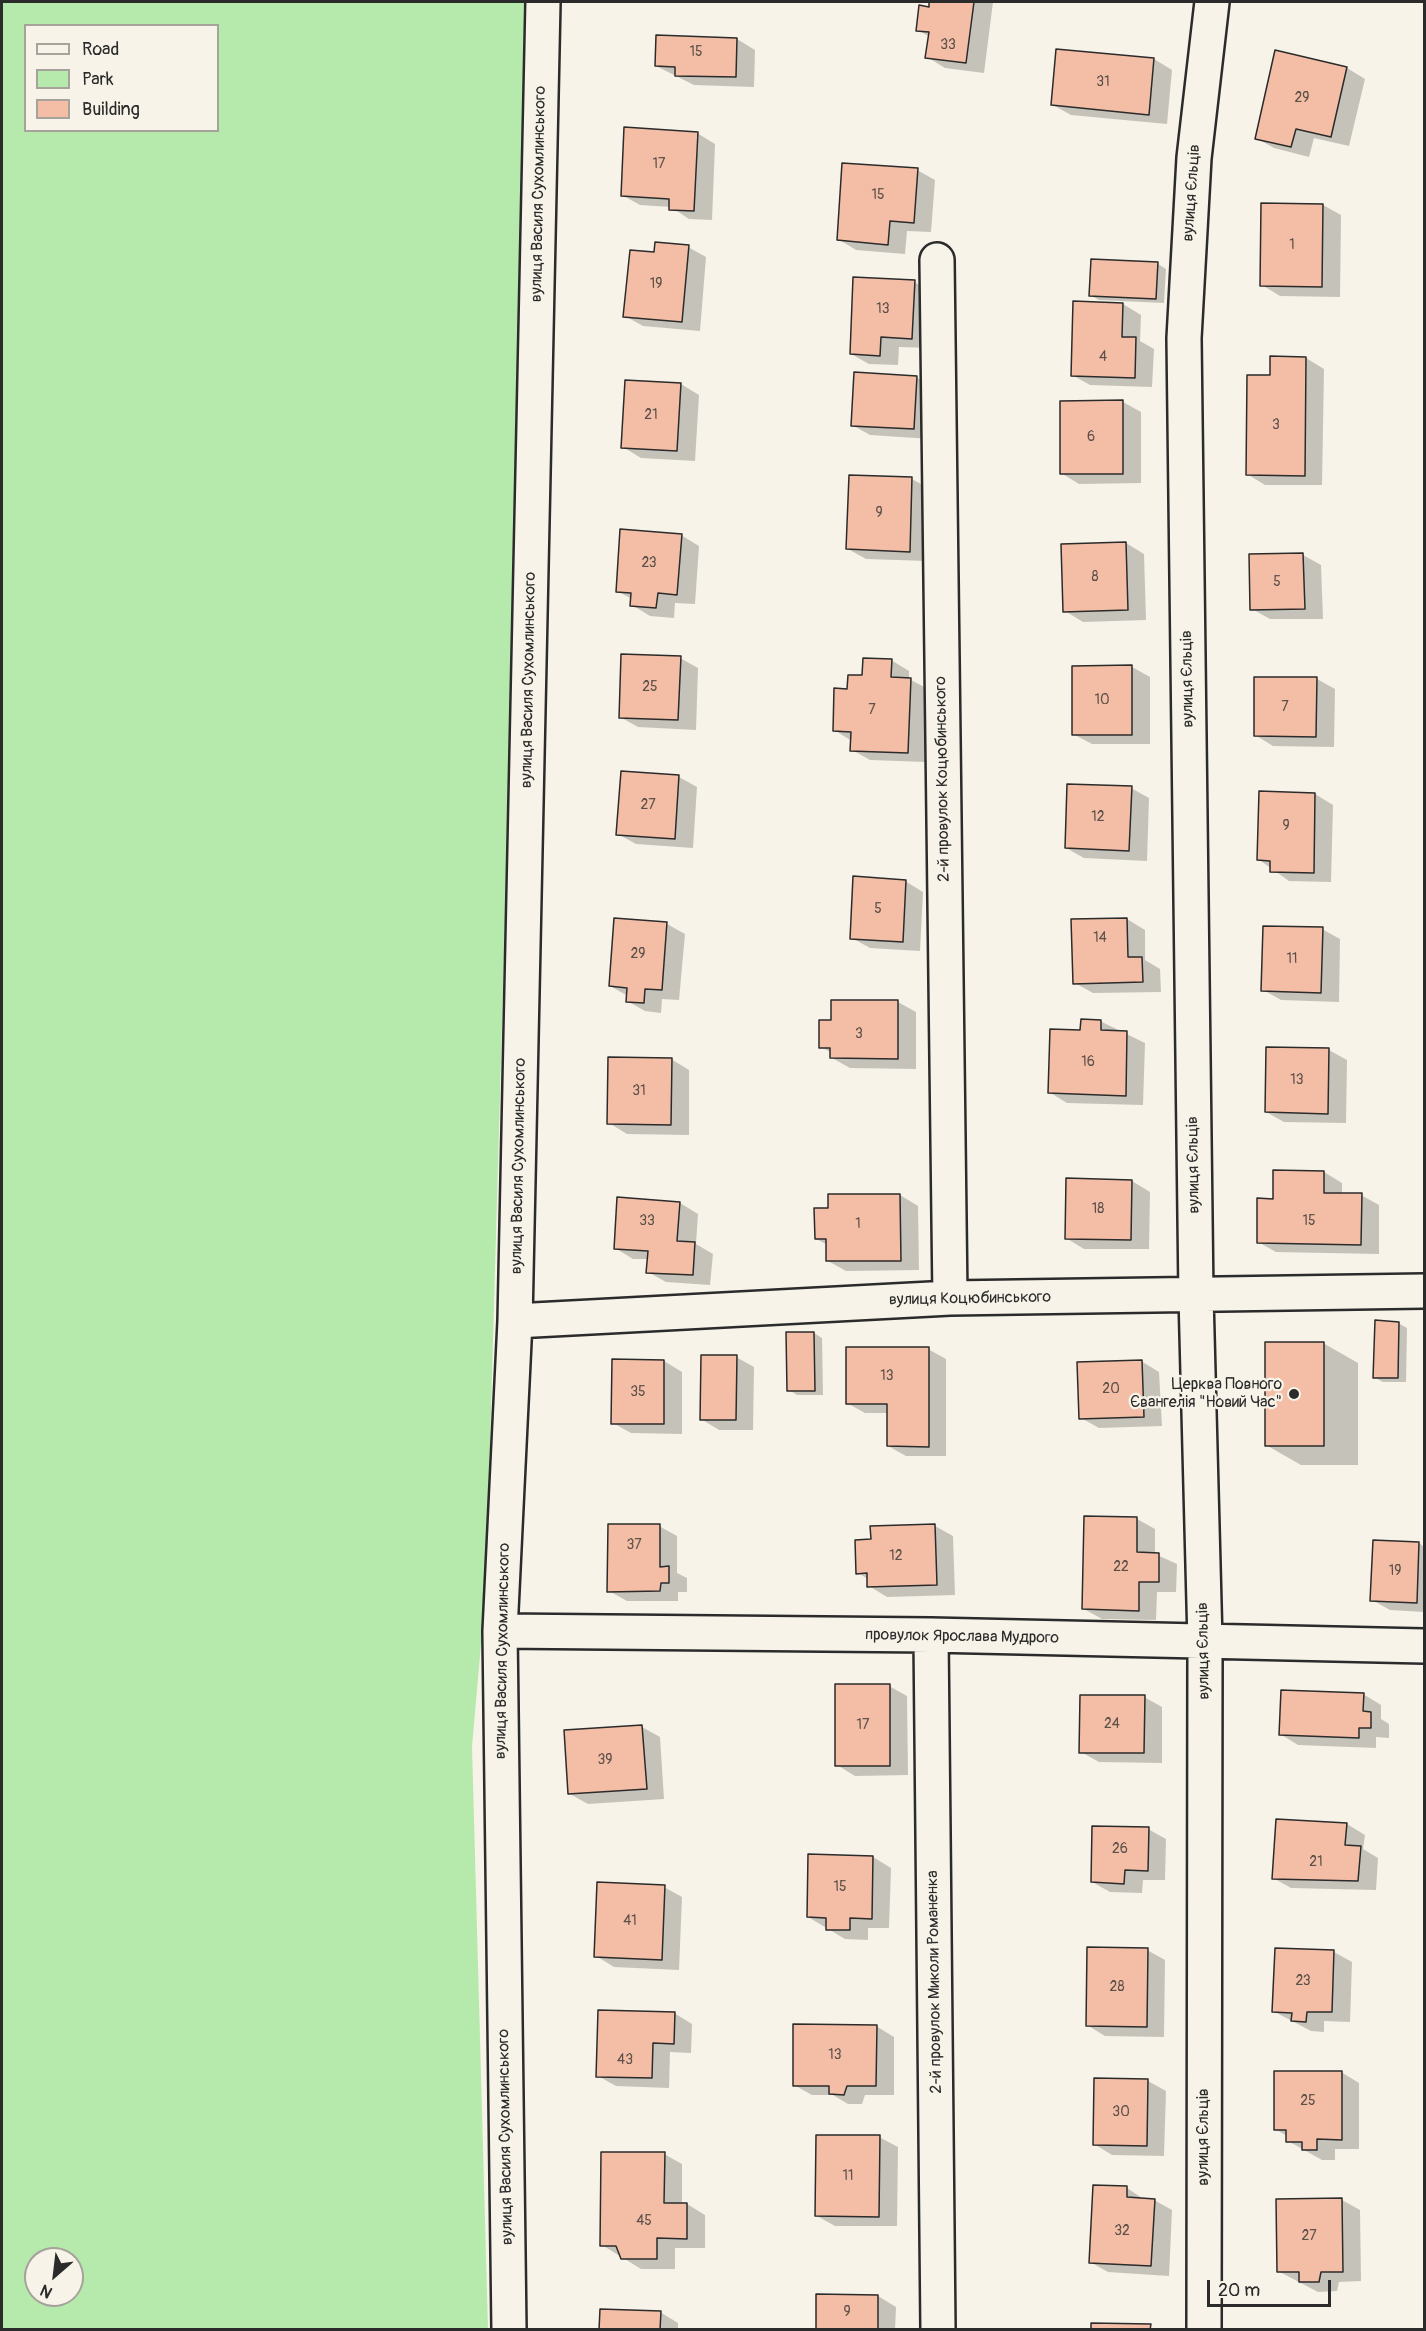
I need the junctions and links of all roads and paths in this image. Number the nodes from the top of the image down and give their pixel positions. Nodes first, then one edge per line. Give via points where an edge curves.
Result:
1 (543, 2) edge
2 (1212, 2) edge
3 (937, 260) dead end
4 (1425, 1291) edge
5 (1196, 1296) junction
6 (950, 1298) junction
7 (515, 1320) junction
8 (500, 1631) junction
9 (931, 1635) junction
10 (1204, 1642) junction
11 (1425, 1646) edge
12 (509, 2330) edge
13 (938, 2330) edge
14 (1204, 2330) edge

1 - 7 street, вулиця Василя Сухомлинського
2 - 5 street, вулиця Єльців via 1194,158 1184,338
3 - 6 street, 2-й провулок Коцюбинського
4 - 5 street, вулиця Коцюбинського
5 - 6 street, вулиця Коцюбинського
5 - 10 street, вулиця Єльців
6 - 7 street, вулиця Коцюбинського
7 - 8 street, вулиця Василя Сухомлинського
8 - 9 street, провулок Ярослава Мудрого
8 - 12 street, вулиця Василя Сухомлинського
9 - 10 street, провулок Ярослава Мудрого
9 - 13 street, 2-й провулок Миколи Романенка
10 - 11 street, провулок Ярослава Мудрого
10 - 14 street, вулиця Єльців

